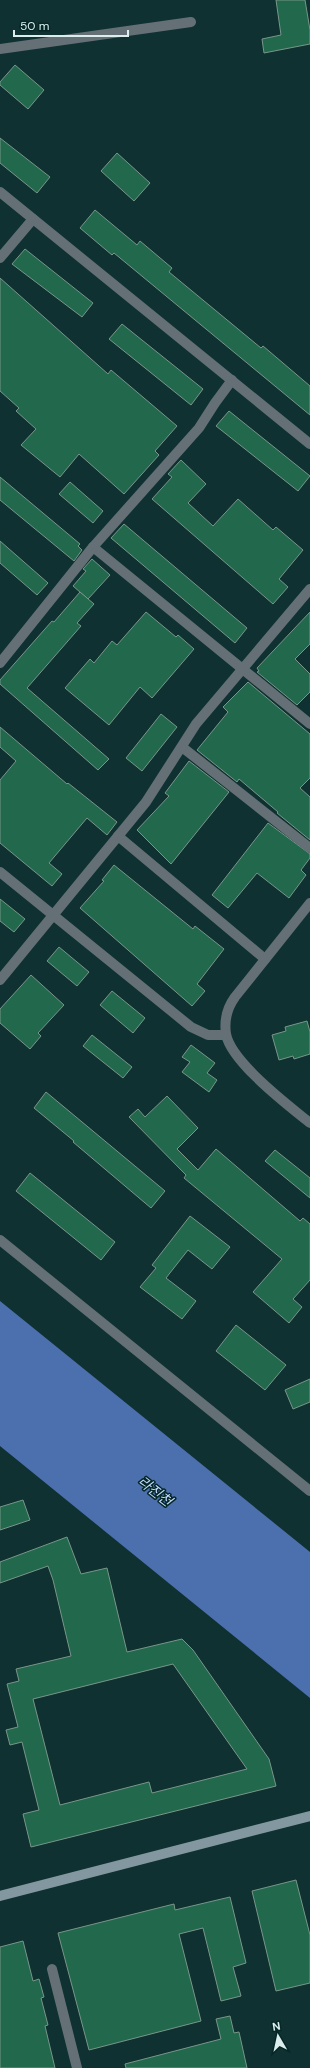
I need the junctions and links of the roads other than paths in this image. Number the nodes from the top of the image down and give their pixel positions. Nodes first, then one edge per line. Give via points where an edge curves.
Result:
1 (191, 22) dead end
2 (0, 49) edge
3 (0, 192) edge
4 (33, 219) junction
5 (0, 258) edge
6 (232, 380) junction
7 (310, 444) edge
8 (93, 547) junction
9 (310, 589) edge
10 (0, 663) edge
11 (242, 670) junction
12 (310, 724) edge
13 (182, 747) junction
14 (118, 836) junction
15 (310, 848) edge
16 (0, 872) edge
17 (310, 903) edge
18 (53, 916) junction
19 (265, 959) junction
20 (0, 980) edge
21 (226, 1035) junction
22 (310, 1123) edge
23 (0, 1240) edge
24 (310, 1491) edge
25 (310, 1816) edge
26 (0, 1896) edge
27 (52, 1969) dead end
28 (77, 2068) edge

1 - 2 street
3 - 4 street
4 - 5 street
4 - 6 street
6 - 7 street
6 - 8 street via 199,428
8 - 10 street
8 - 11 street
9 - 11 street
11 - 12 street
11 - 13 street via 196,724
13 - 14 street via 146,802
13 - 15 street
14 - 18 street
14 - 19 street
16 - 18 street
17 - 19 street
18 - 20 street
18 - 21 street via 191,1026 208,1035
19 - 21 street via 227,1007
21 - 22 street via 234,1051 262,1083
23 - 24 street
25 - 26 main road
27 - 28 street

